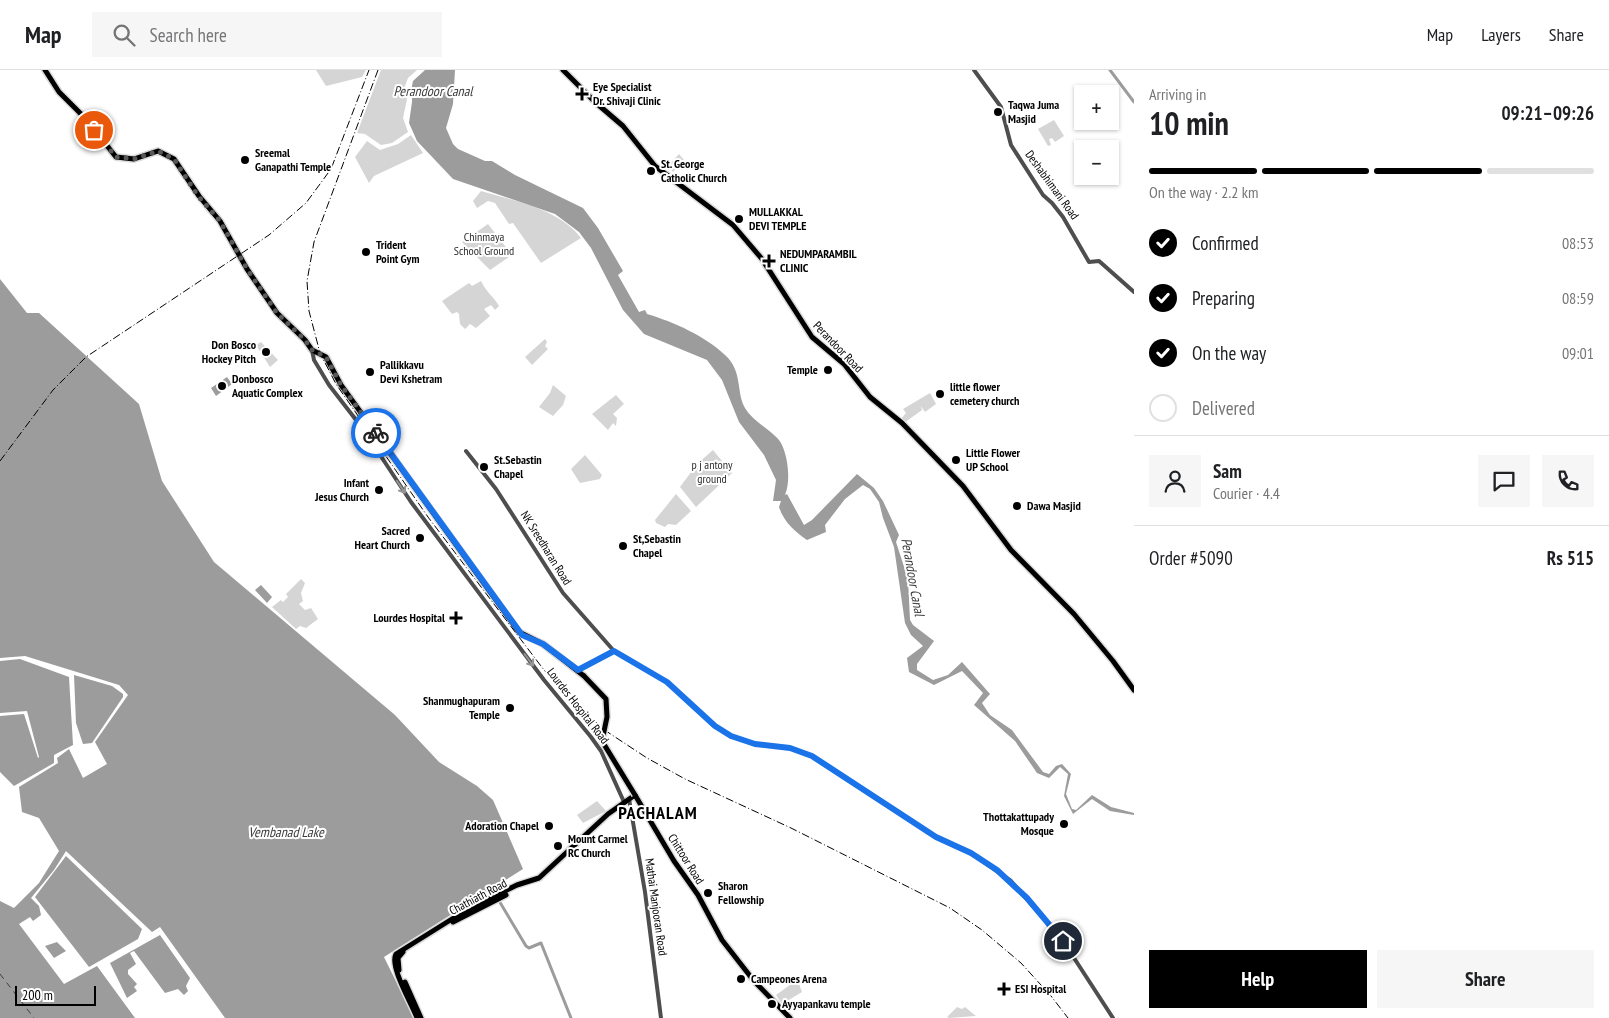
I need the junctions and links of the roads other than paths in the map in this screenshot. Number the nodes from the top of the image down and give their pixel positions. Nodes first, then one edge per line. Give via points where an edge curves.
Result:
1 (45, 70) edge
2 (563, 70) edge
3 (974, 70) edge
4 (1134, 292) edge
5 (312, 350) junction
6 (466, 451) dead end
7 (614, 651) junction
8 (578, 670) junction
9 (1134, 690) edge
10 (635, 795) junction
11 (626, 800) junction
12 (493, 900) junction
13 (417, 1018) edge
14 (421, 1018) edge
15 (661, 1018) edge
16 (790, 1018) edge
17 (1113, 1018) edge

1 - 5 main road, Chittoor Road via 59,92 116,157 134,159 158,151 174,159 198,196 220,221 277,313
2 - 9 main road, Perandoor Road via 623,126 655,166 733,225 762,259 812,337 844,364 870,397 898,420 963,486 1011,550 1074,614
3 - 4 street, Deshabhimani Road via 1001,107 1011,145 1043,195 1068,224 1085,258 1089,262 1099,261
5 - 8 main road, Chittoor Road via 326,357 341,385 519,632 543,644
5 -> 11 street, Lourdes Hospital Road via 314,360 329,385 420,513 601,751
6 - 7 street, NK Sreedharan Road via 501,496 563,593
7 - 8 street
7 - 17 street, NK Sreedharan Road via 667,682 722,731 755,744 778,744 812,756 936,837 971,853 997,870 1052,927
8 - 10 main road, Chittoor Road, bridge via 606,699 607,717 602,741
10 - 11 main road
10 - 16 main road, Chittoor Road via 698,895 722,940 754,981
11 - 12 main road, Chathiath Road via 536,880 520,884
11 - 15 street, Mathai Manjooran Road via 645,892
12 - 13 main road, Chathiath Road via 463,912 393,958
12 - 14 main road, Chathiath Road via 398,958 398,968

